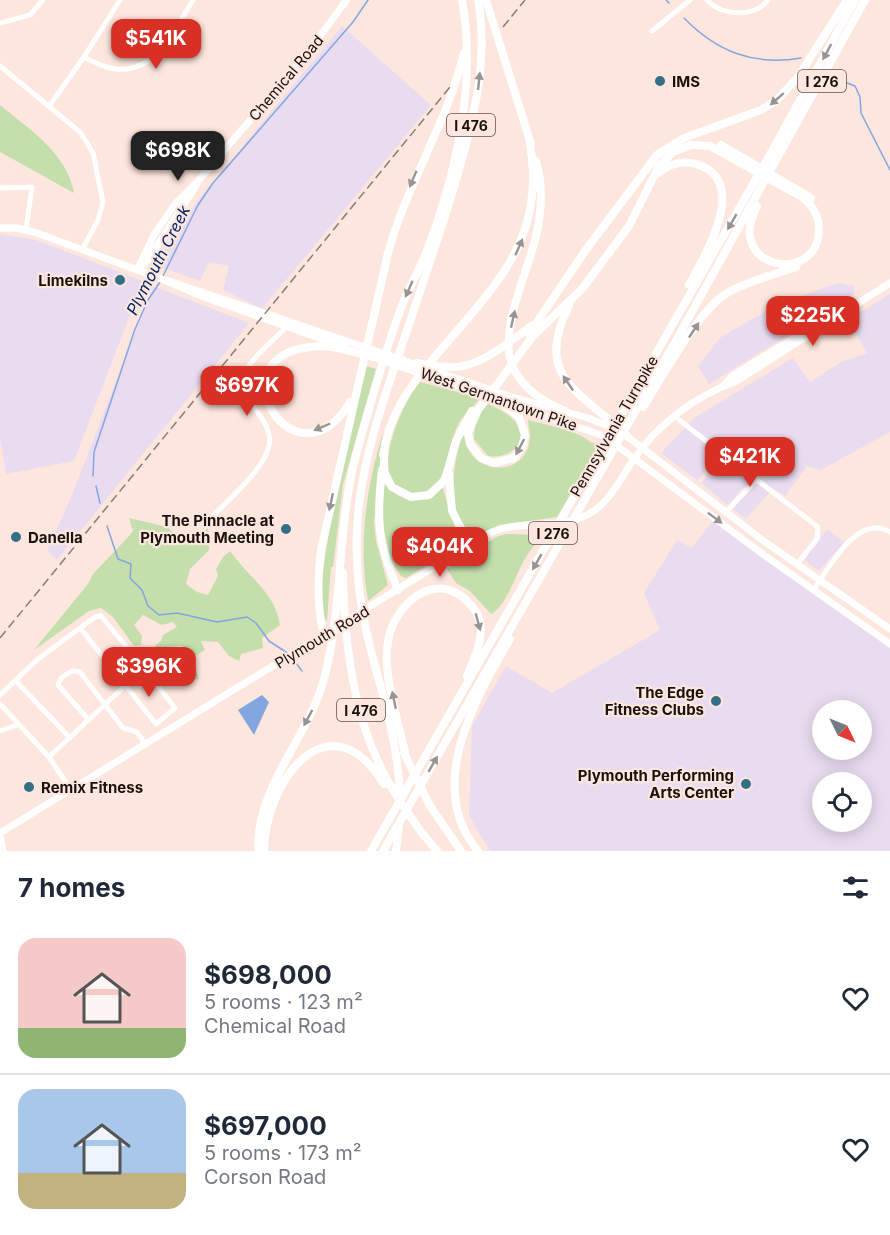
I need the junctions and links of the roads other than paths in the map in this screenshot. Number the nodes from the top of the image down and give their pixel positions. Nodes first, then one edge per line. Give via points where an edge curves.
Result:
1 (43, 0) edge
2 (120, 0) edge
3 (193, 0) edge
4 (462, 0) edge
5 (478, 0) edge
6 (486, 0) edge
7 (690, 0) edge
8 (707, 0) edge
9 (768, 0) edge
10 (847, 0) edge
11 (855, 0) edge
12 (865, 0) edge
13 (346, 1) edge
14 (0, 23) edge
15 (652, 31) dead end
16 (467, 37) junction
17 (84, 57) junction
18 (0, 66) edge
19 (50, 105) junction
20 (529, 139) junction
21 (667, 147) junction
22 (738, 158) junction
23 (777, 161) junction
24 (198, 181) junction
25 (649, 186) junction
26 (789, 186) junction
27 (0, 188) edge
28 (442, 217) junction
29 (0, 228) edge
30 (26, 230) junction
31 (82, 250) junction
32 (148, 260) junction
33 (137, 270) junction
34 (161, 279) junction
35 (890, 282) edge
36 (573, 299) junction
37 (550, 303) junction
38 (676, 317) junction
39 (286, 327) junction
40 (517, 354) junction
41 (373, 357) junction
42 (417, 363) junction
43 (357, 383) junction
44 (499, 401) junction
45 (476, 409) junction
46 (567, 412) junction
47 (674, 417) junction
48 (610, 424) junction
49 (628, 436) joint
50 (642, 448) junction
51 (384, 452) junction
52 (635, 458) junction
53 (603, 466) junction
54 (449, 468) junction
55 (757, 479) junction
56 (726, 512) junction
57 (208, 521) dead end
58 (890, 522) edge
59 (888, 531) edge
60 (470, 545) junction
61 (797, 564) junction
62 (821, 580) junction
63 (398, 590) junction
64 (813, 590) junction
65 (530, 593) junction
66 (339, 601) junction
67 (81, 629) junction
68 (890, 629) edge
69 (324, 637) junction
70 (890, 644) edge
71 (144, 668) junction
72 (16, 681) junction
73 (124, 686) junction
74 (0, 695) edge
75 (458, 701) junction
76 (104, 703) junction
77 (0, 704) edge
78 (387, 713) junction
79 (88, 719) junction
80 (17, 725) junction
81 (0, 732) edge
82 (70, 738) junction
83 (146, 745) junction
84 (49, 757) junction
85 (406, 758) junction
86 (378, 769) junction
87 (71, 790) junction
88 (0, 834) edge
89 (3, 851) edge
90 (258, 851) edge
91 (264, 851) edge
92 (369, 851) edge
93 (383, 851) edge
94 (396, 851) edge
95 (437, 851) edge
96 (461, 851) edge
97 (478, 851) edge

1 - 14 street via 30,15
2 - 17 street
3 - 17 street via 164,47 150,61 131,68 110,68
4 - 16 highway, I 476
28 -> 5 highway, I 476 via 477,103 483,29
6 - 20 highway
7 - 15 street
8 - 9 street via 740,14
10 -> 21 highway via 798,77 777,100
11 -> 38 highway, Pennsylvania Turnpike / I 276
12 - 23 highway, Pennsylvania Turnpike / I 276
13 - 24 main road, Chemical Road via 305,57
16 - 28 highway, I 476 via 461,120
16 -> 43 highway via 452,90 397,222
17 - 19 street
18 - 19 street
19 - 31 street via 81,133 93,153 99,176 103,202
46 -> 20 highway via 530,391 512,366 508,347 539,222 540,175
51 -> 20 highway via 392,421 414,381 493,288 520,246 532,192
21 - 22 highway via 706,140
21 - 37 highway via 612,213
22 - 25 highway via 710,146 684,147 662,162
22 - 26 highway
23 - 26 highway via 749,229 758,254 779,265 807,256 819,233 812,207
23 - 53 highway, Pennsylvania Turnpike / I 276
24 - 32 main road, Chemical Road
24 - 33 main road, Chemical Road via 160,225
25 - 36 highway via 629,226
25 - 38 highway via 666,167 691,163 711,173 722,191 721,217
53 -> 26 highway via 714,304 733,290 801,264 816,252 823,233 822,214 812,198
27 - 30 street via 32,187
28 -> 66 highway, I 476 via 391,336 352,473 342,539
28 - 78 highway, I 476 via 362,482 357,533 359,590
29 - 30 main road, West Germantown Pike
30 - 31 main road, West Germantown Pike
31 - 33 main road, West Germantown Pike
32 - 33 main road, Chemical Road
32 - 34 main road
33 - 34 main road, West Germantown Pike
34 - 39 main road, West Germantown Pike
34 - 42 main road, West Germantown Pike via 174,280 272,317
35 - 47 main road, Plymouth Road via 732,376
36 - 40 highway
48 -> 36 highway via 576,394 559,365 558,336
37 - 40 highway
37 - 42 highway via 533,325 470,366 444,368
38 -> 75 highway, Pennsylvania Turnpike / I 276
39 - 41 main road, West Germantown Pike
39 - 57 street via 247,368 242,380 244,393 271,435 269,449
40 - 45 highway
43 -> 41 highway via 350,402 336,420 307,432 278,420 265,395 269,372 294,350 325,347
41 - 44 main road, West Germantown Pike
42 - 46 main road, West Germantown Pike
43 -> 69 highway via 320,558 319,616
44 -> 45 highway via 519,417 524,429 522,447 508,461 487,461 472,448 468,433
44 - 52 main road, West Germantown Pike via 604,436
45 - 54 highway via 460,432
46 - 48 main road, West Germantown Pike
47 - 50 main road, Plymouth Road
47 - 55 street
48 - 49 highway
49 - 50 main road
50 - 52 main road, Plymouth Road
50 - 56 main road
51 - 54 highway via 387,479 406,496 419,498 436,491
51 - 63 highway via 378,526
52 - 60 main road, Plymouth Road via 605,502 584,517 495,531
52 -> 64 main road, West Germantown Pike
53 - 65 highway, Pennsylvania Turnpike / I 276
54 - 60 highway via 452,511
55 - 56 street
55 - 61 street via 818,527 817,539
56 - 61 main road
58 - 59 street
59 - 62 street via 875,528 850,539
60 - 63 main road, Plymouth Road
61 - 62 main road
62 - 64 street
62 - 68 main road
63 - 69 main road, Plymouth Road
64 - 70 main road, West Germantown Pike
93 -> 65 highway, Pennsylvania Turnpike / I 276
65 - 97 highway via 458,750 454,777 457,807
66 - 86 highway, I 476 via 361,713
66 -> 90 highway via 316,703 268,794 259,827
67 - 71 street via 101,616
67 - 72 street via 38,659
67 - 73 street
69 - 83 main road, Plymouth Road
71 - 73 street
71 - 73 street via 175,708 156,724
72 - 74 street
72 - 82 street
73 - 76 street
85 -> 75 highway via 388,676 388,640 402,608 427,590 456,593 470,604 479,619 479,645
75 - 92 highway, Pennsylvania Turnpike / I 276
76 - 79 street
76 - 79 street via 80,672 72,671 61,678 60,689
76 - 83 street via 123,728 137,732
77 - 80 street
78 - 85 highway, I 476
78 - 94 highway via 398,766 400,818
79 - 82 street
80 - 81 street
80 - 84 street
82 - 84 street
83 - 87 main road, Plymouth Road
84 - 87 street
85 - 96 highway, I 476 via 430,806
86 - 91 highway via 359,755 340,748 325,747 303,757 274,799
86 - 95 highway via 400,808
87 - 88 main road, Plymouth Road
88 - 89 main road

